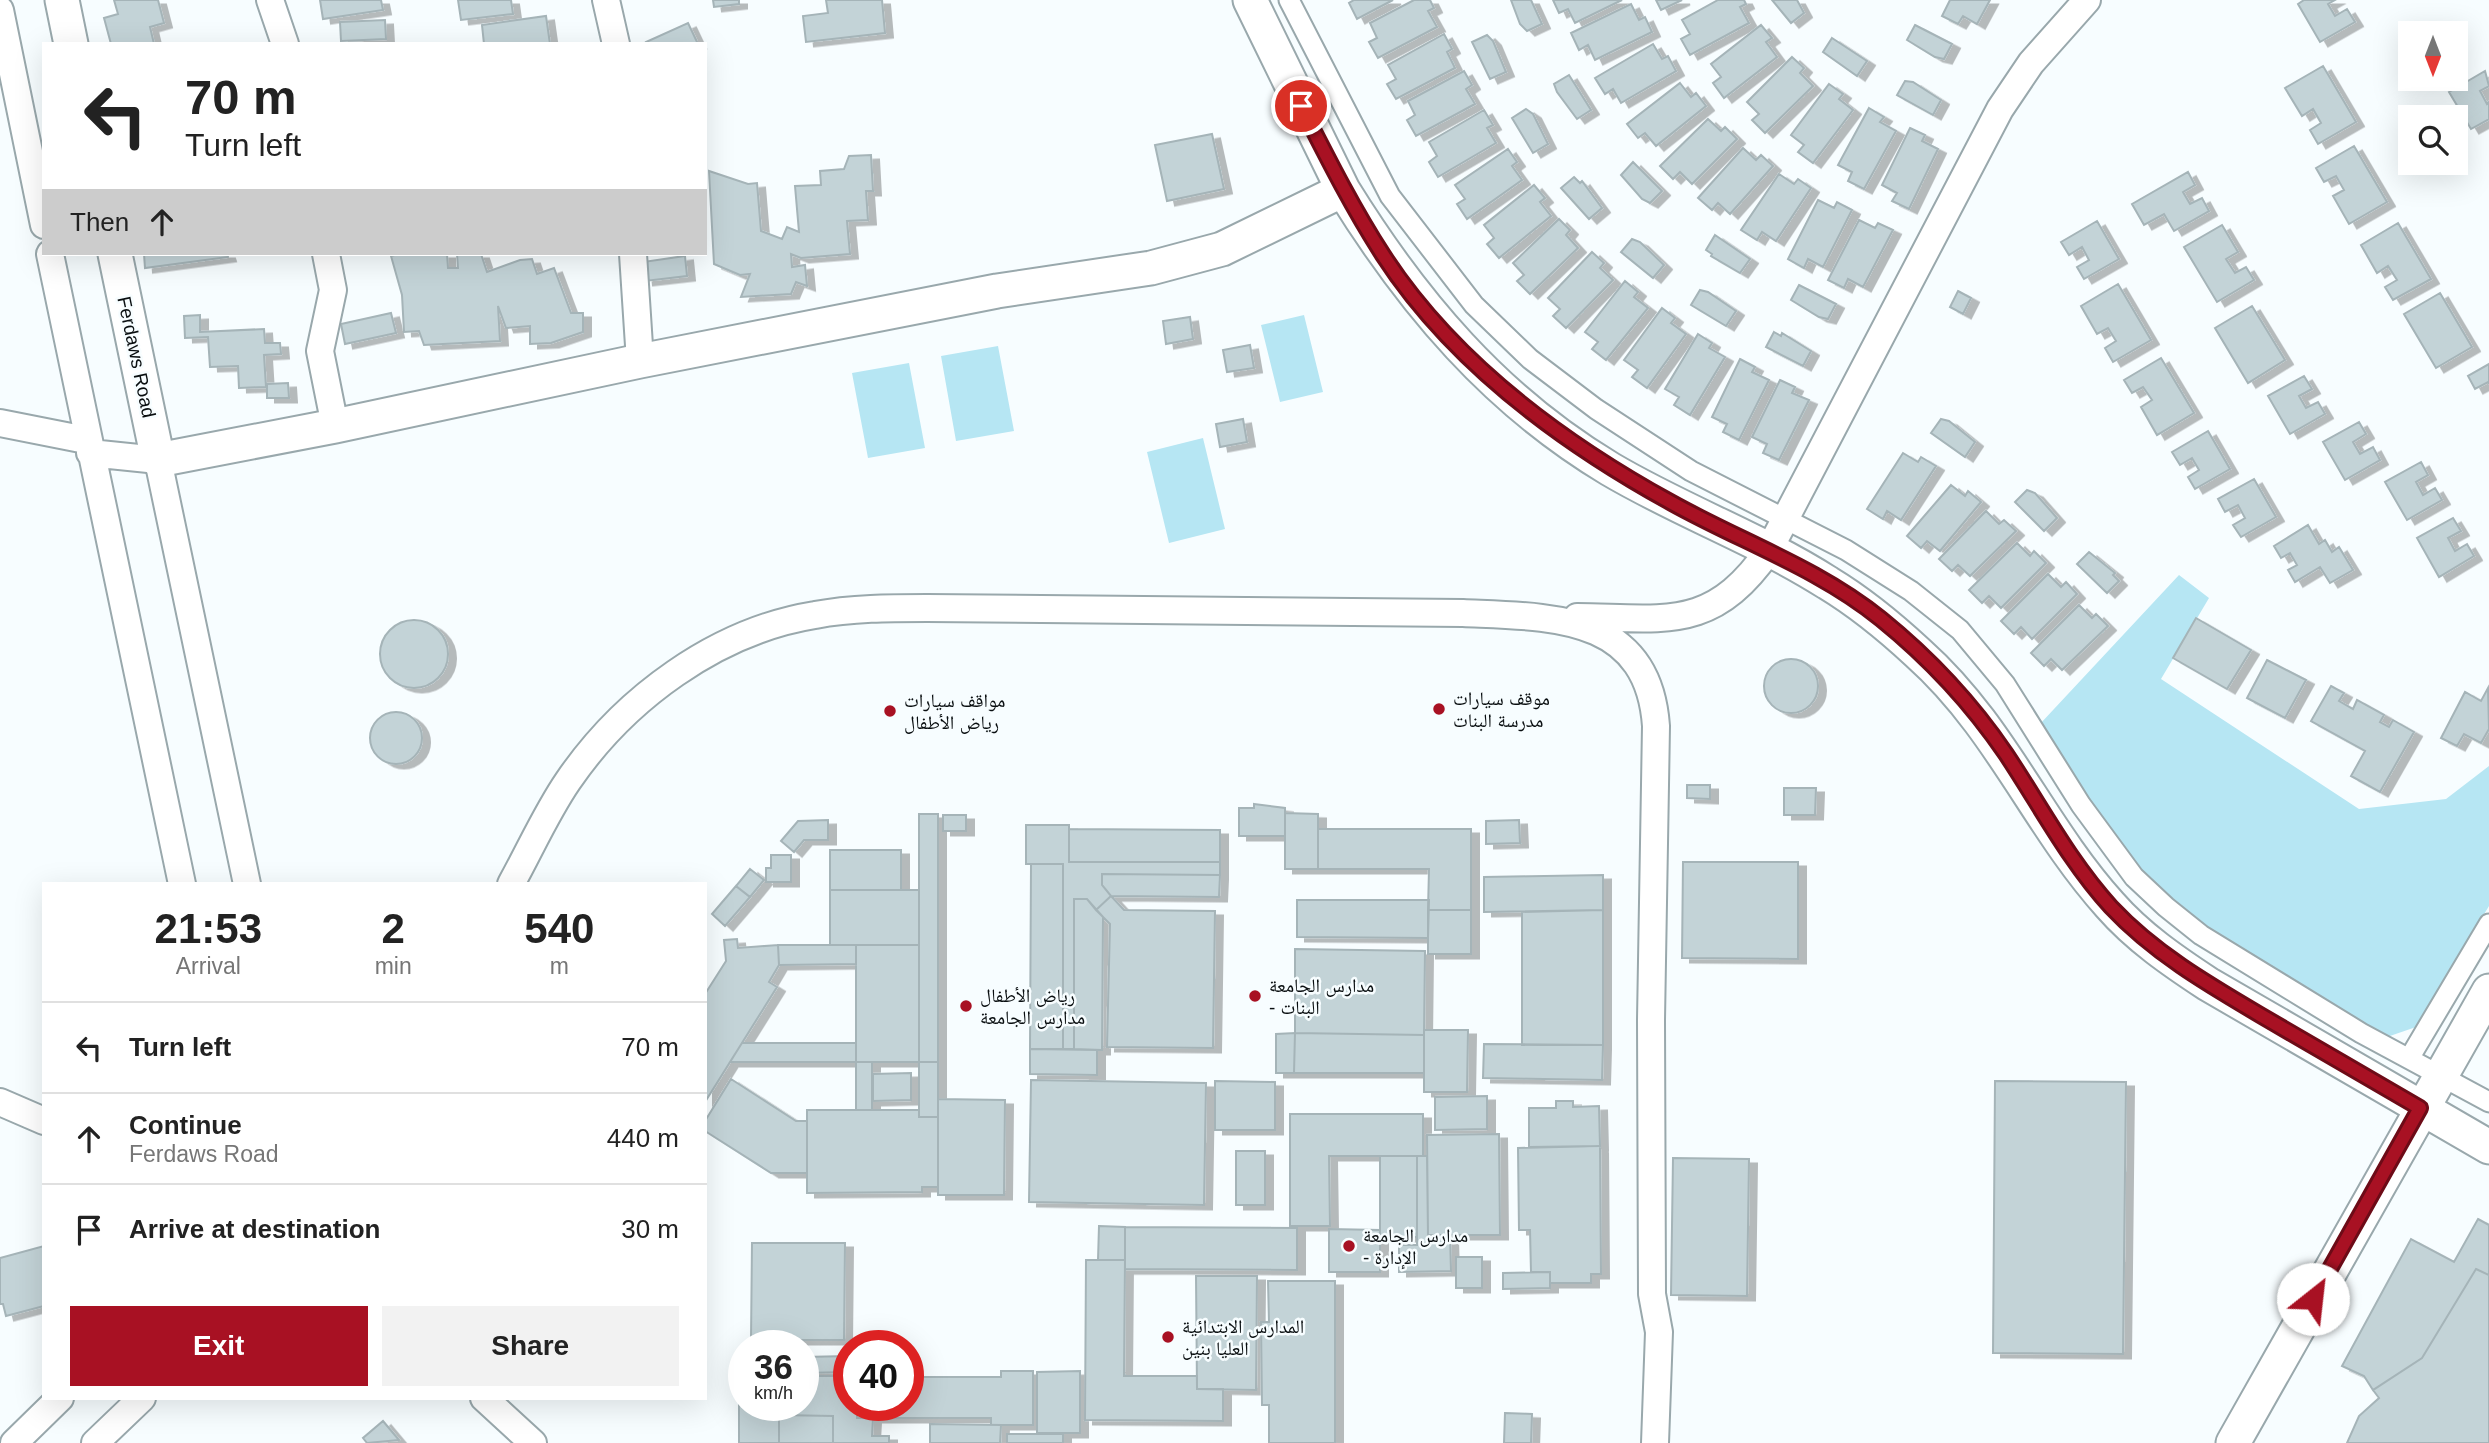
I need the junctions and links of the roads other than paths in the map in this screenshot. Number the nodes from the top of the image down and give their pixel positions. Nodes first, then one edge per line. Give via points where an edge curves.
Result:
1 (62, 0) edge
2 (270, 0) edge
3 (606, 0) edge
4 (1250, 0) edge
5 (1289, 0) edge
6 (2087, 0) edge
7 (0, 10) edge
8 (71, 42) edge
9 (284, 42) edge
10 (616, 42) edge
11 (1343, 190) junction
12 (42, 215) edge
13 (50, 256) edge
14 (115, 256) edge
15 (326, 256) edge
16 (633, 256) edge
17 (640, 361) junction
18 (0, 424) edge
19 (335, 426) junction
20 (88, 446) junction
21 (158, 460) junction
22 (1786, 519) junction
23 (1769, 550) junction
24 (1535, 616) junction
25 (182, 882) edge
26 (247, 882) edge
27 (512, 882) edge
28 (2489, 924) edge
29 (2489, 991) edge
30 (2410, 1057) junction
31 (2440, 1074) junction
32 (0, 1102) edge
33 (2489, 1102) edge
34 (2420, 1108) junction
35 (42, 1120) edge
36 (2489, 1147) edge
37 (1652, 1294) junction
38 (58, 1400) edge
39 (140, 1400) edge
40 (486, 1400) edge
41 (505, 1400) edge
42 (14, 1443) edge
43 (95, 1443) edge
44 (533, 1443) edge
45 (539, 1443) edge
46 (1640, 1443) edge
47 (1655, 1443) edge
48 (2233, 1443) edge

1 - 8 street
2 - 9 street
3 - 10 street
4 - 11 street
5 - 22 street via 1390,196 1474,305 1530,359 1596,409 1691,471
6 - 22 street via 2031,63 2000,109
7 - 12 street
11 - 17 street via 1222,248 1175,263 997,292
11 - 23 street via 1385,258 1431,316 1502,389 1609,468
13 - 20 street
14 - 21 street, Ferdaws Road
15 - 19 street via 333,290 320,351
16 - 17 street
17 - 19 street
18 - 20 street
19 - 21 street
20 - 21 street
20 - 25 street
21 - 26 street
22 - 23 street
22 - 30 street via 1911,591 1960,630 2005,684 2081,805 2134,877 2166,907 2241,960 2361,1033
23 - 24 street via 1735,593 1711,608 1672,618
23 - 34 street via 1879,618 1969,704 2085,874 2150,943 2208,984
24 - 27 street via 947,608 812,615 720,647 634,706 601,738 567,782
24 - 37 street via 1577,623 1619,643 1645,678 1655,709
28 - 30 street
29 - 31 street
30 - 31 street
31 - 33 street
31 - 34 street
32 - 35 street
34 - 36 street
34 - 48 street
37 - 46 street via 1643,1335
37 - 47 street via 1659,1332
38 - 42 street
39 - 43 street
40 - 44 street
41 - 45 street

